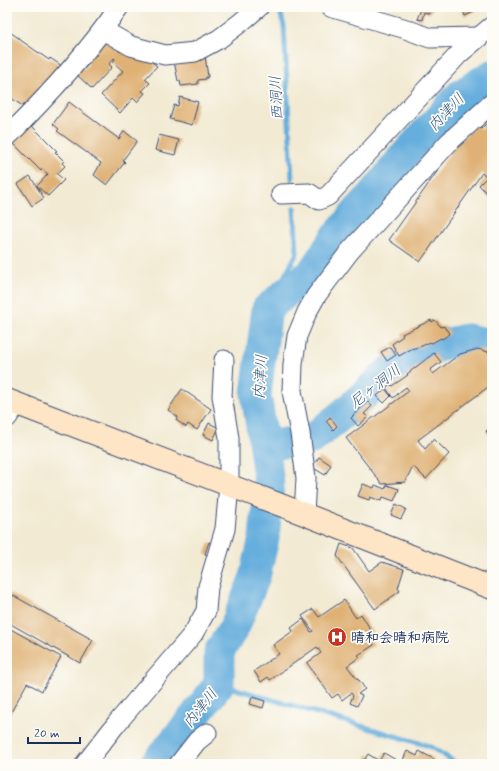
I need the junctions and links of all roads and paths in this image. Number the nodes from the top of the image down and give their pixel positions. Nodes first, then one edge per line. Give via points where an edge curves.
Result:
1 (119, 7) edge
2 (259, 7) edge
3 (330, 7) edge
4 (103, 30) junction
5 (485, 32) edge
6 (492, 103) edge
7 (7, 137) edge
8 (281, 194) dead end
9 (224, 360) dead end
10 (10, 407) edge
11 (229, 486) junction
12 (304, 514) junction
13 (492, 588) edge
14 (207, 733) dead end
15 (85, 764) edge
16 (179, 764) edge

1 - 4 street
2 - 4 street via 219,39 195,52 165,55 132,46
3 - 5 street via 430,38
4 - 7 street via 43,101
5 - 8 street via 459,54 328,196 319,200 309,193
6 - 12 street via 449,142 350,251 307,312 297,336 292,391 306,478
9 - 11 street via 222,396 229,438
10 - 11 street
11 - 12 street
11 - 15 street via 225,529 208,587 206,611 193,634
12 - 13 street
14 - 16 street via 197,741

